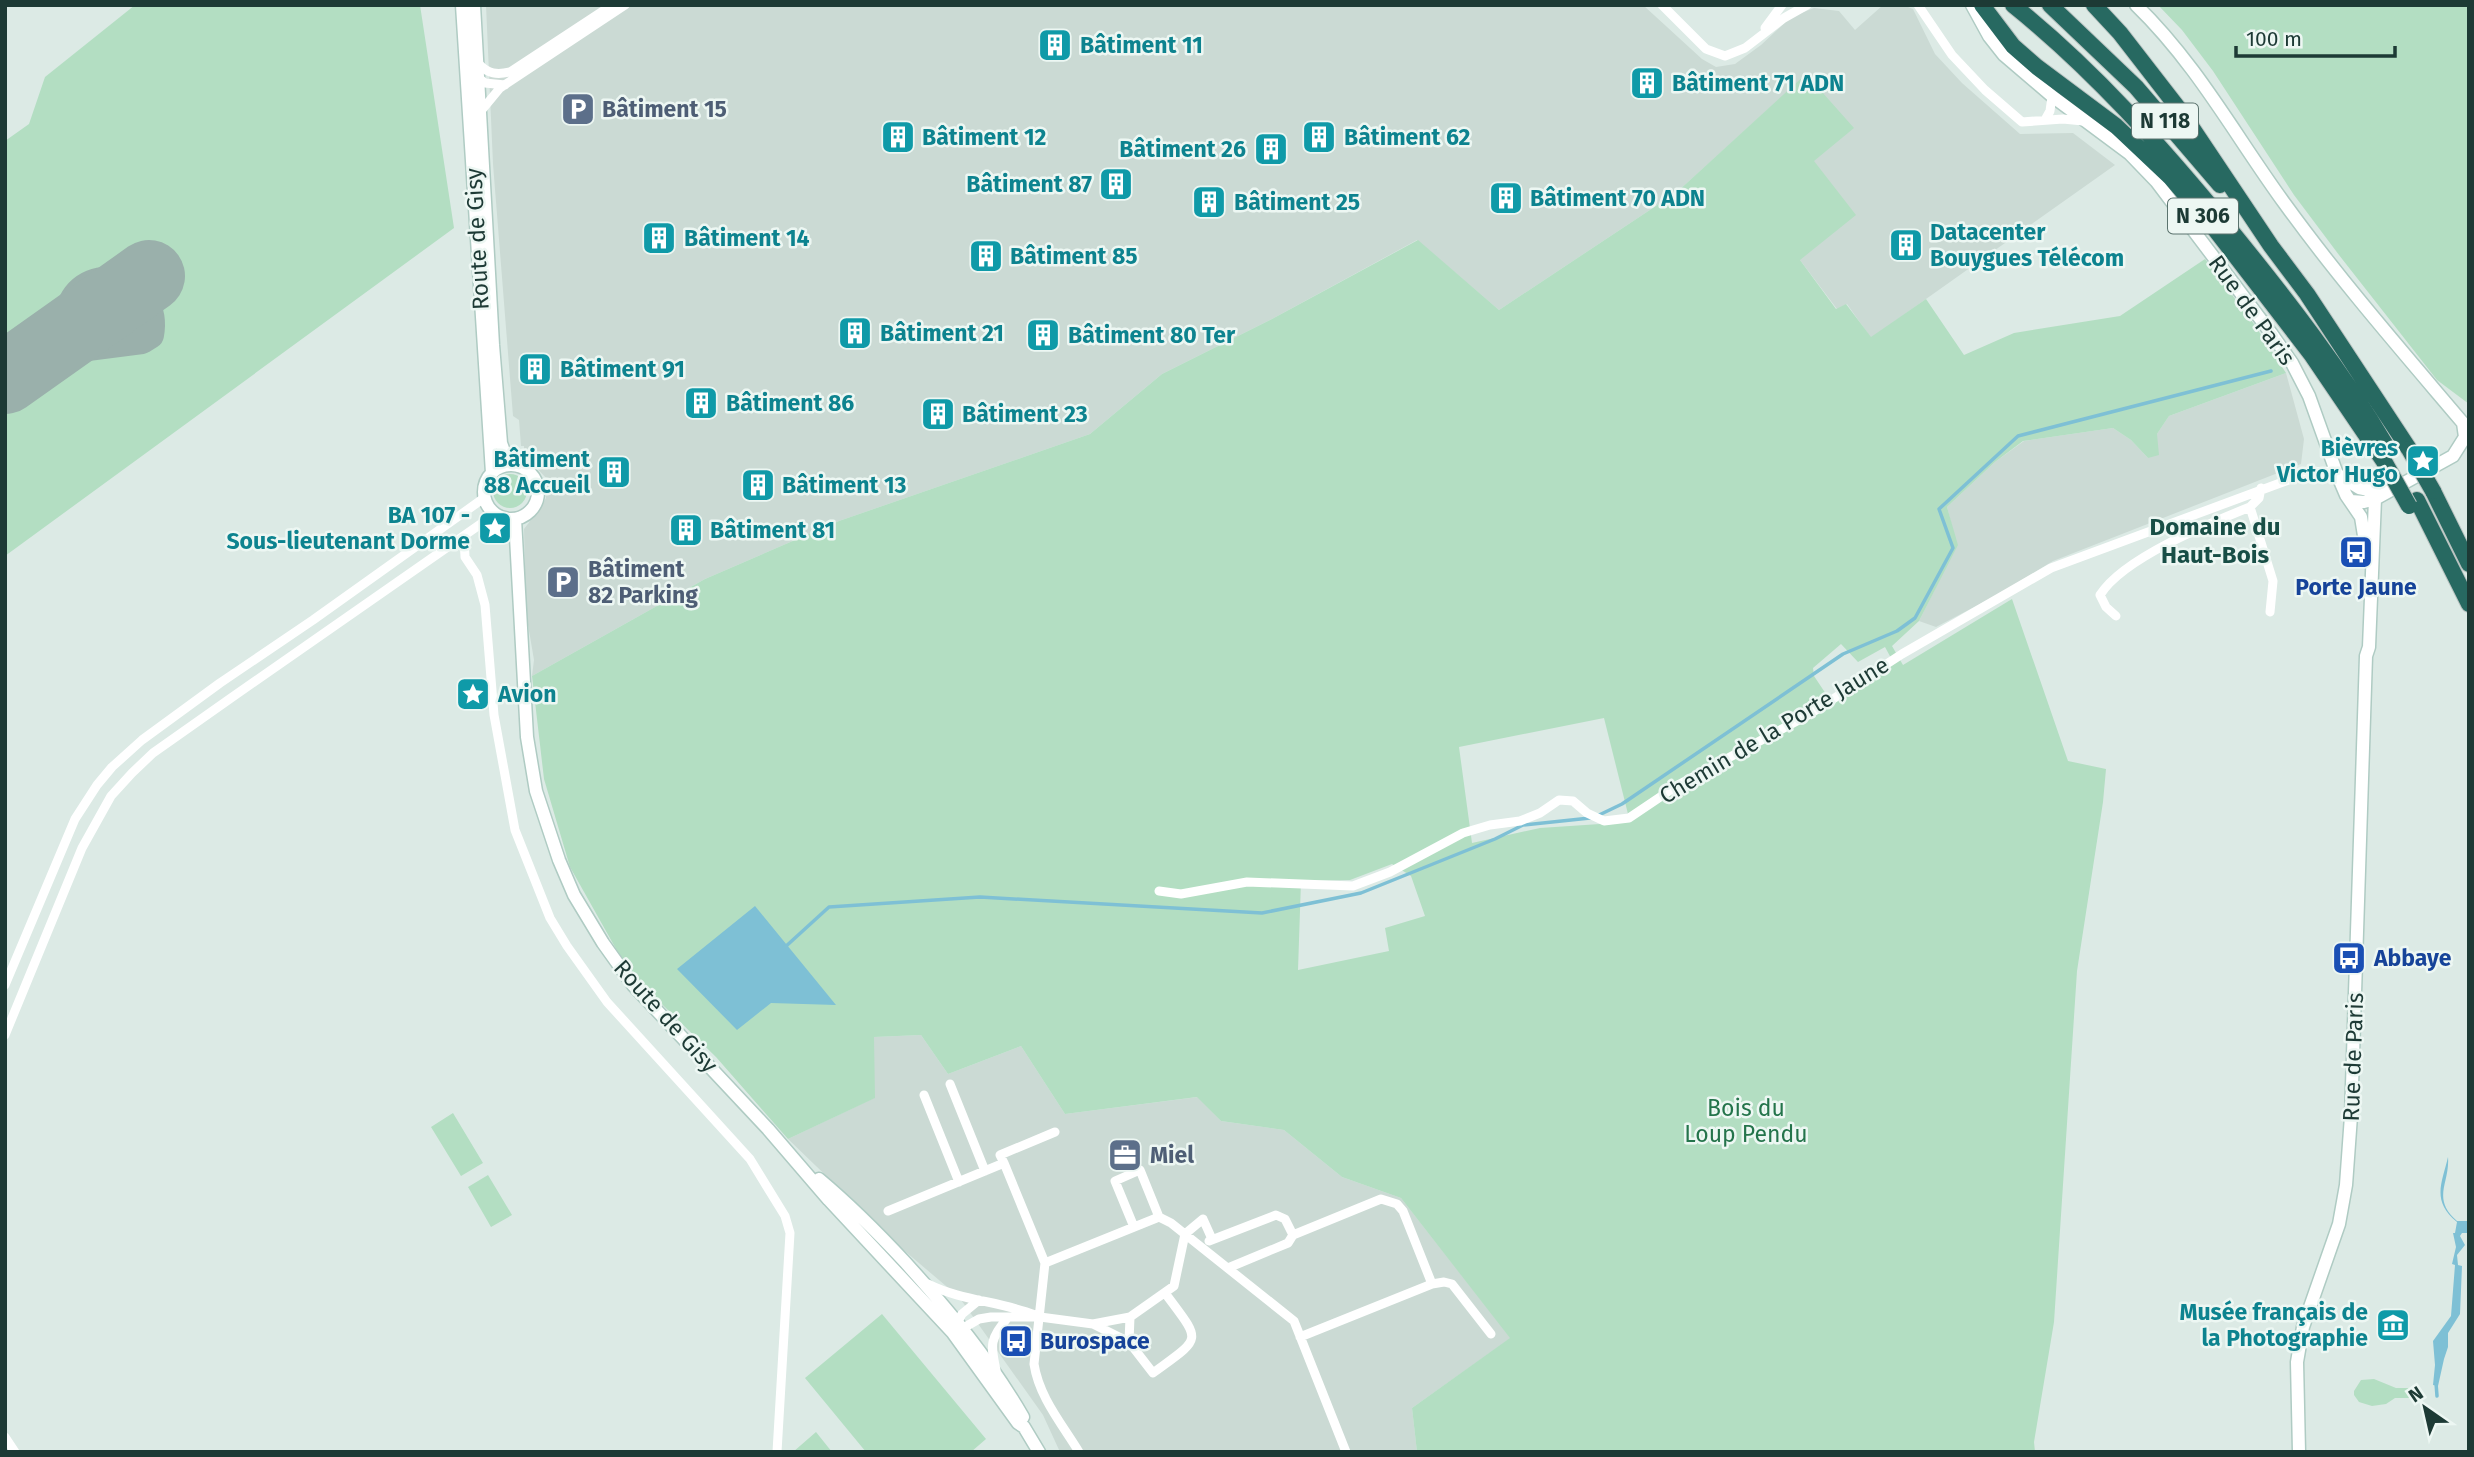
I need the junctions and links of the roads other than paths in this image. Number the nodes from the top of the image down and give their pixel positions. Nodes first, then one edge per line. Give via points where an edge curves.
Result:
1 (462, 5) edge
2 (474, 5) edge
3 (612, 5) edge
4 (625, 5) edge
5 (1662, 5) edge
6 (1782, 5) edge
7 (1807, 5) edge
8 (1918, 5) edge
9 (1972, 5) edge
10 (1982, 5) edge
11 (2012, 5) edge
12 (2050, 5) edge
13 (2094, 5) edge
14 (2136, 5) edge
15 (1762, 33) junction
16 (473, 65) junction
17 (479, 79) junction
18 (505, 85) junction
19 (2052, 96) junction
20 (481, 111) junction
21 (2045, 120) junction
22 (2085, 121) junction
23 (2271, 246) junction
24 (2467, 433) edge
25 (2389, 461) junction
26 (509, 465) junction
27 (492, 472) junction
28 (2337, 474) junction
29 (2262, 488) junction
30 (2359, 488) junction
31 (2375, 495) junction
32 (484, 498) junction
33 (2351, 501) junction
34 (2250, 507) junction
35 (495, 514) junction
36 (515, 519) junction
37 (464, 537) junction
38 (2469, 564) edge
39 (2469, 604) edge
40 (2270, 612) dead end
41 (2116, 616) dead end
42 (2366, 656) junction
43 (1159, 891) dead end
44 (5, 985) edge
45 (5, 1035) edge
46 (950, 1084) dead end
47 (924, 1095) dead end
48 (1055, 1132) dead end
49 (1004, 1163) junction
50 (801, 1165) junction
51 (985, 1171) junction
52 (959, 1182) junction
53 (888, 1211) dead end
54 (1159, 1217) junction
55 (1134, 1227) junction
56 (1185, 1234) junction
57 (1293, 1235) junction
58 (1212, 1239) junction
59 (1201, 1247) junction
60 (1045, 1263) junction
61 (1228, 1268) junction
62 (922, 1282) junction
63 (1432, 1284) junction
64 (1165, 1293) junction
65 (979, 1300) junction
66 (1008, 1317) junction
67 (1040, 1317) junction
68 (1130, 1317) junction
69 (1093, 1324) junction
70 (958, 1328) junction
71 (1491, 1334) dead end
72 (1300, 1337) junction
73 (1129, 1342) junction
74 (996, 1372) junction
75 (1024, 1427) junction
76 (5, 1437) edge
77 (15, 1452) edge
78 (777, 1452) edge
79 (1039, 1452) edge
80 (1079, 1452) edge
81 (1346, 1452) edge
82 (2299, 1452) edge

1 - 16 street, Route de Gisy
2 - 16 street, Route de Gisy
3 - 16 street via 510,72 499,75
4 - 18 street
5 - 15 street via 1716,54 1736,53
6 - 15 street
7 - 15 street
8 - 21 street via 1952,55 1985,90 2022,122
9 - 19 street, Rue de Paris via 2004,55
10 - 25 highway, N 306 via 2013,46 2116,126 2171,178 2214,228
11 - 25 highway, N 118 via 2073,55 2198,190 2349,386
12 - 23 highway, N 118 via 2136,87
13 - 23 highway, N 306 via 2182,113
14 - 24 street via 2197,74 2284,204
16 - 17 street, Route de Gisy
16 - 27 street, Route de Gisy
17 - 18 street
17 - 20 street, Route de Gisy
18 - 20 street
19 - 21 street
19 - 22 street, Rue de Paris
20 - 26 street, Route de Gisy via 493,345 501,443
21 - 22 street
22 - 28 street, Rue de Paris via 2130,154 2156,181 2278,343 2309,396
23 - 38 highway, N 118, bridge via 2409,449
24 - 31 street via 2458,454
25 - 39 highway, N 118
26 - 27 street
26 - 36 street via 529,472 537,487 534,505
27 - 32 street
28 - 29 street, Chemin de la Porte Jaune via 2310,472
28 - 30 street
28 - 33 street, Rue de Paris
29 - 34 street
29 - 43 street, Chemin de la Porte Jaune via 2051,568 1629,818 1604,821 1573,801 1559,800 1520,821 1463,833 1353,886 1247,882 1181,894
30 - 31 street
30 - 33 street
31 - 33 street via 2364,502
31 - 42 street, Rue de Paris
32 - 35 street
32 - 44 street via 209,691 112,767 75,819
33 - 42 street, Rue de Paris via 2361,517 2366,543
34 - 40 street via 2273,581
34 - 41 street via 2172,541 2110,581 2101,601
35 - 36 street
35 - 37 street
36 - 50 street, Route de Gisy via 527,737 536,791 574,895 633,985
37 - 45 street via 230,698 132,773 111,796 86,839
37 - 78 street via 465,557 477,575 485,605 494,715 515,830 550,918 607,1002 750,1159 788,1225
42 - 82 street, Rue de Paris via 2346,1185 2339,1224 2301,1338 2297,1362
46 - 51 street
47 - 52 street
48 - 49 street via 1000,1155
49 - 51 street
49 - 60 street
50 - 62 street, Route de Gisy via 859,1214
50 - 70 street, Route de Gisy via 829,1200
51 - 52 street
52 - 53 street
54 - 55 street
54 - 55 street via 1140,1170 1115,1181
54 - 56 street
55 - 60 street
56 - 58 street via 1203,1219
56 - 59 street
56 - 64 street via 1176,1282
57 - 58 street via 1285,1219 1276,1215
57 - 61 street via 1288,1243
57 - 63 street via 1381,1199 1397,1204
58 - 59 street
59 - 61 street
60 - 67 street
61 - 72 street via 1294,1321
62 - 65 street
62 - 70 street, Route de Gisy
63 - 71 street via 1452,1284
63 - 72 street
64 - 68 street
64 - 73 street via 1192,1330 1189,1346 1153,1374
65 - 67 street
65 - 70 street via 962,1314
66 - 67 street
66 - 70 street via 985,1317
66 - 74 street via 990,1346
67 - 69 street
67 - 80 street via 1036,1378
68 - 69 street
68 - 73 street
69 - 73 street
70 - 74 street, Route de Gisy
70 - 75 street, Route de Gisy
72 - 81 street
74 - 75 street, Route de Gisy
75 - 79 street, Route de Gisy
76 - 77 street

